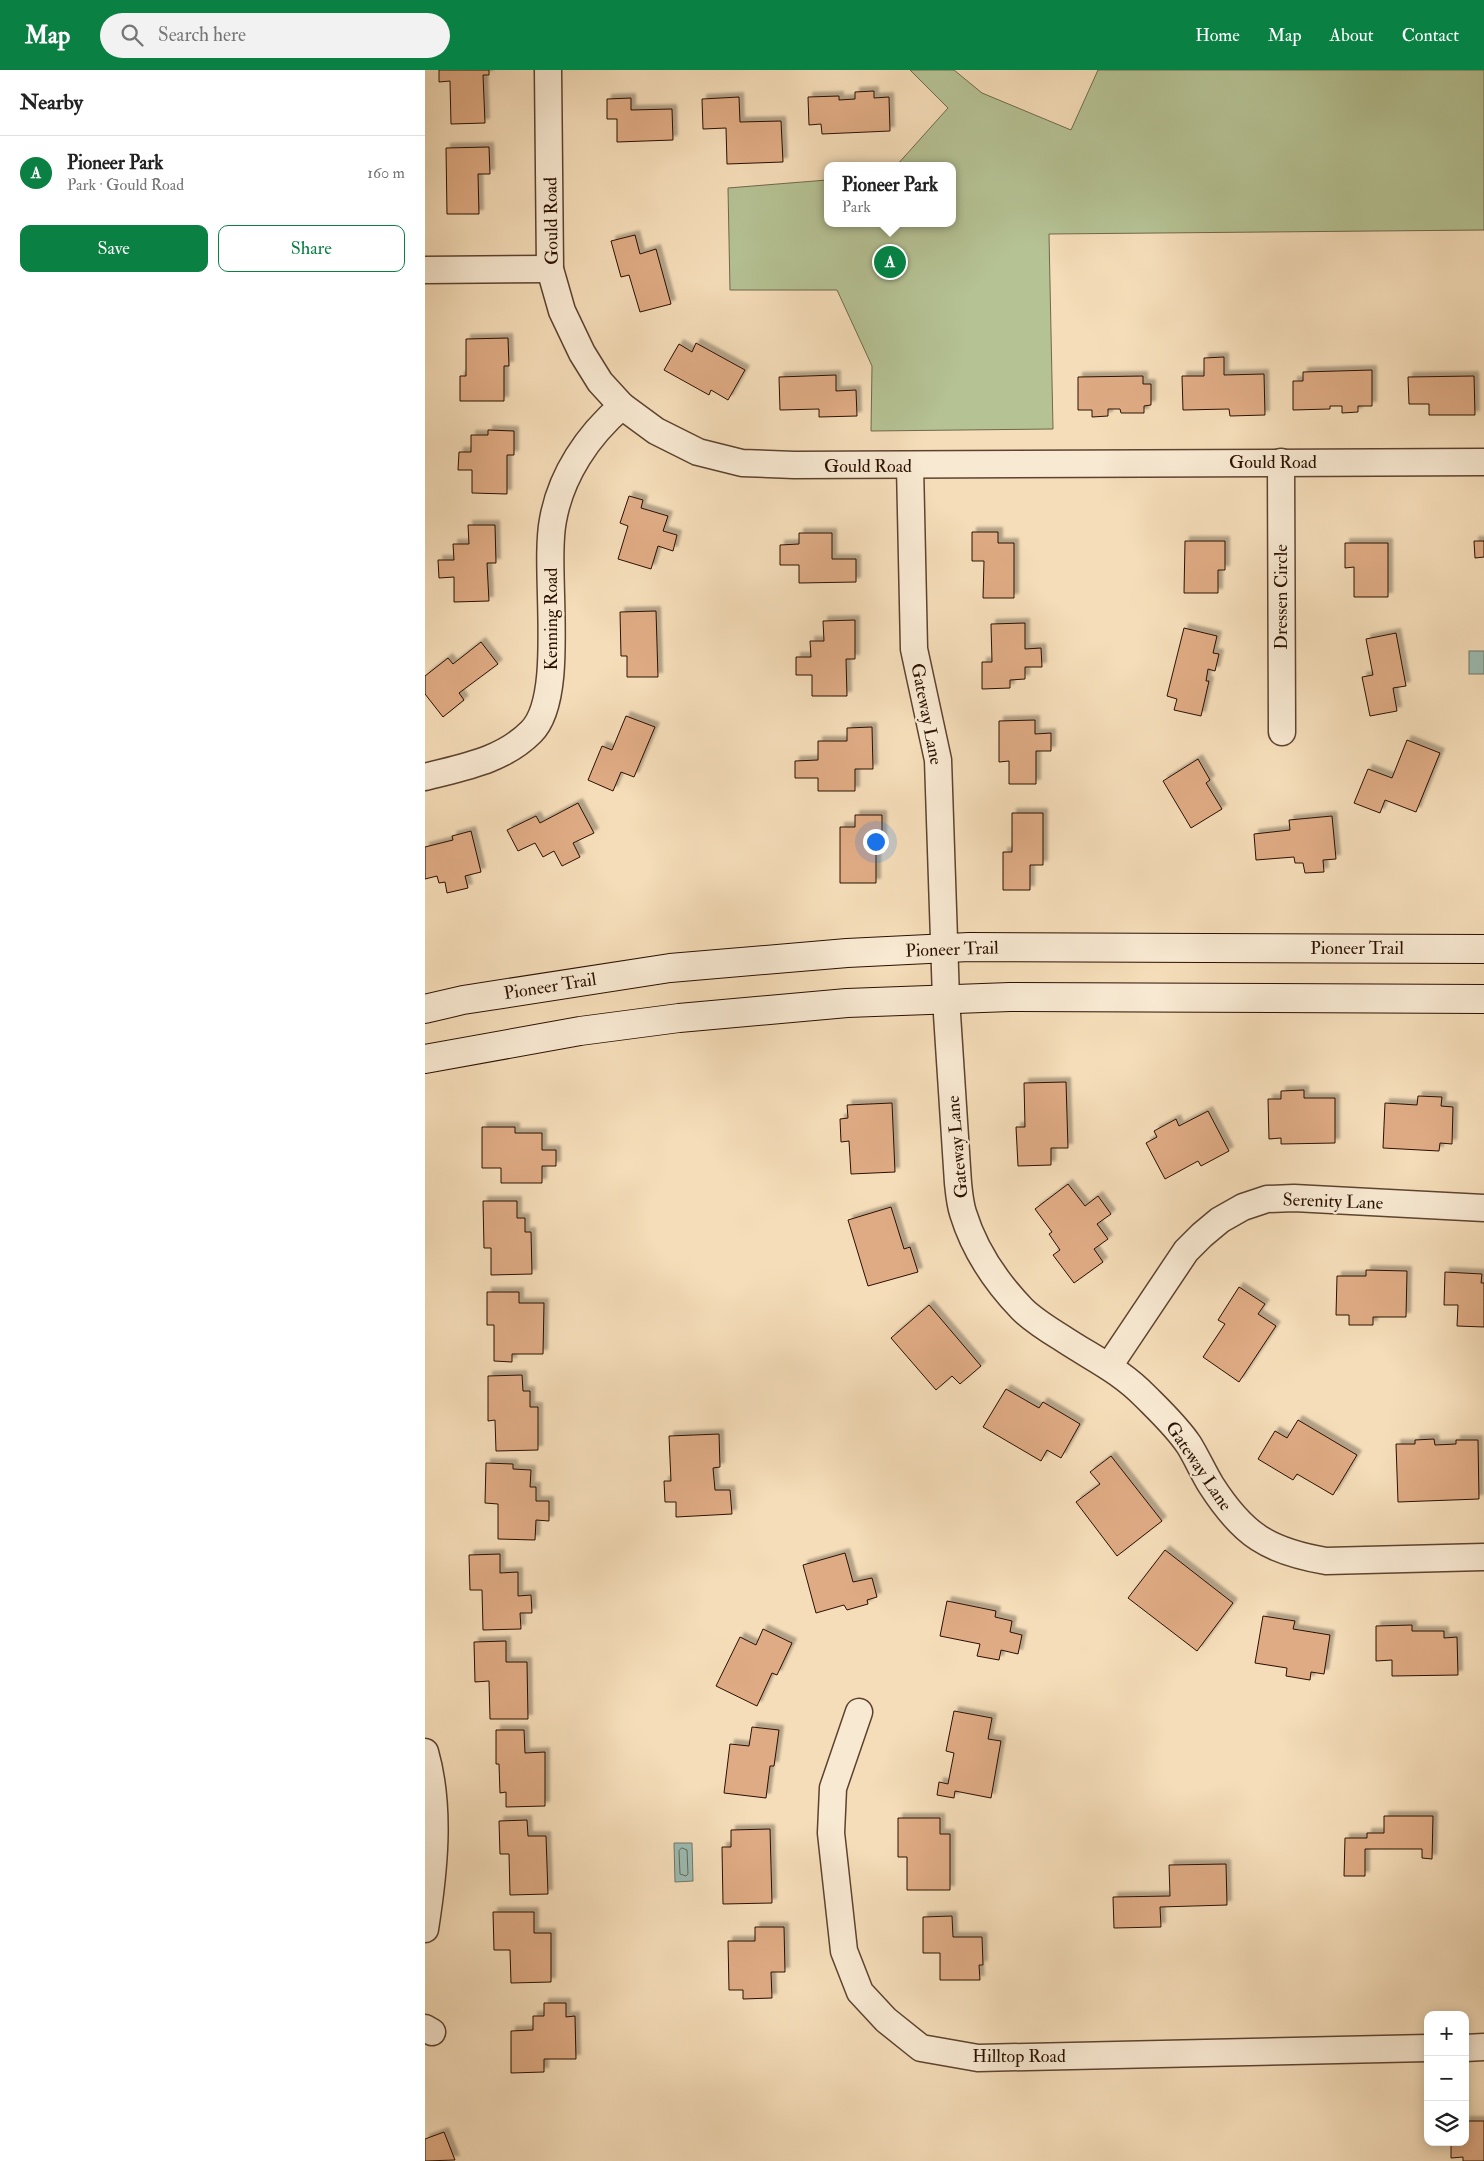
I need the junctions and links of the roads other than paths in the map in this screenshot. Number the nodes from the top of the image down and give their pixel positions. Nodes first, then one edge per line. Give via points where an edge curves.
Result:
1 (548, 70) edge
2 (550, 269) junction
3 (425, 270) edge
4 (622, 406) junction
5 (1281, 462) junction
6 (1484, 462) edge
7 (910, 466) junction
8 (1282, 732) dead end
9 (425, 778) edge
10 (944, 948) junction
11 (1484, 949) edge
12 (946, 998) junction
13 (1484, 1000) edge
14 (425, 1008) edge
15 (425, 1059) edge
16 (1484, 1208) edge
17 (1109, 1366) junction
18 (1484, 1557) edge
19 (859, 1712) dead end
20 (425, 1752) edge
21 (425, 1929) edge
22 (1484, 2047) edge
23 (1424, 2048) edge
24 (1469, 2048) edge

1 - 2 street, Gould Road
2 - 3 street
2 - 4 street, Gould Road via 562,311 581,353 600,382
4 - 7 street, Gould Road via 656,431 698,452 742,463
4 - 9 street, Kenning Road via 600,425 579,454 563,487 553,520 551,678 546,706 533,730 511,749 488,761
5 - 6 street, Gould Road
5 - 7 street, Gould Road
5 - 8 street, Dressen Circle
7 - 10 street, Gateway Lane via 914,649 938,760
10 - 11 main road, Pioneer Trail
10 - 12 street, Gateway Lane
10 - 14 main road, Pioneer Trail via 670,968
12 - 13 main road
12 - 15 main road via 679,1018 580,1031
12 - 17 street, Gateway Lane via 957,1183 962,1212 976,1245 996,1279 1023,1311
16 - 17 street, Serenity Lane via 1294,1198 1267,1199 1243,1207 1220,1220 1186,1251
17 - 18 street, Gateway Lane via 1165,1416 1188,1444 1233,1516 1250,1533 1275,1548 1326,1561
19 - 23 street, Hilltop Road via 833,1788 831,1833 844,1951 860,1992 886,2020 921,2048 978,2058
20 - 21 street via 431,1772 434,1812 433,1859
22 - 24 street

